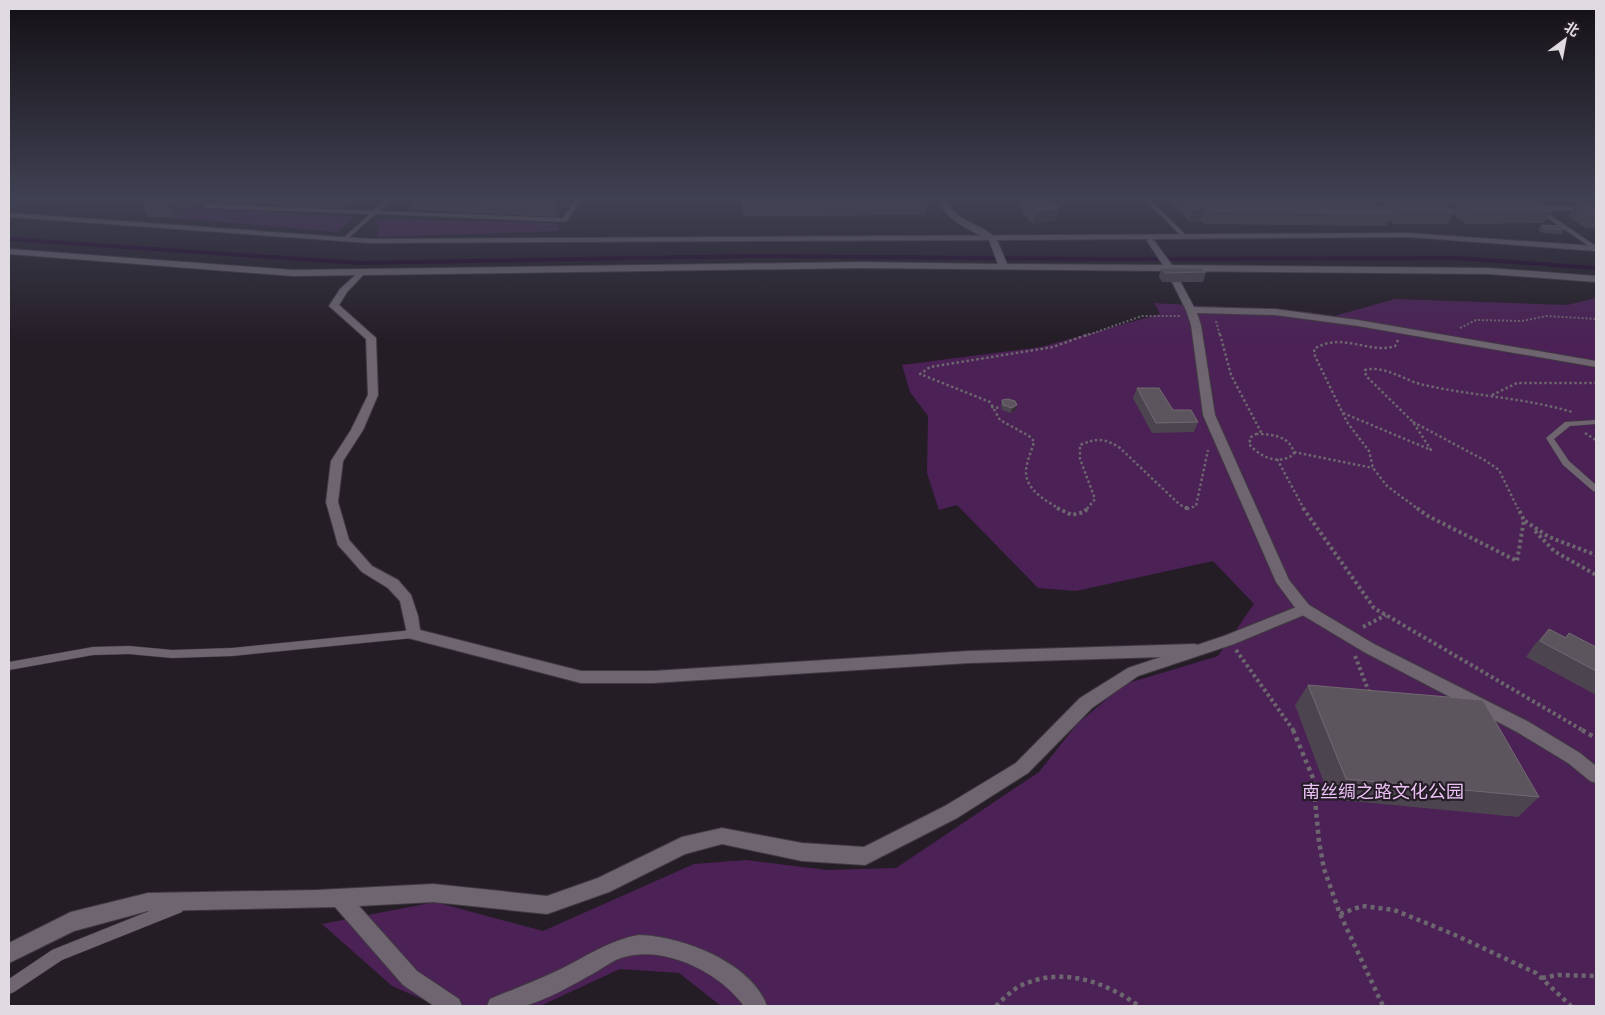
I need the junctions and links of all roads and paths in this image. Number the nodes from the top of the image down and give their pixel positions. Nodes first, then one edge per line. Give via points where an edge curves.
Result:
1 (996, 247) edge
2 (1155, 247) edge
3 (1509, 247) edge
4 (1574, 247) edge
5 (1596, 249) edge
6 (9, 250) edge
7 (1596, 254) edge
8 (1004, 267) junction
9 (1169, 268) junction
10 (361, 273) junction
11 (1596, 279) edge
12 (1215, 310) junction
13 (1192, 313) junction
14 (1596, 319) edge
15 (1402, 331) junction
16 (1449, 338) junction
17 (1596, 364) edge
18 (1596, 383) edge
19 (1492, 395) junction
20 (991, 407) junction
21 (1001, 408) edge
22 (1342, 412) junction
23 (1413, 422) junction
24 (1595, 422) edge
25 (1214, 425) junction
26 (1262, 434) junction
27 (1294, 452) junction
28 (1277, 459) junction
29 (1373, 468) junction
30 (1596, 489) edge
31 (1524, 520) junction
32 (1534, 530) junction
33 (1596, 555) edge
34 (1596, 575) edge
35 (1304, 609) junction
36 (413, 634) junction
37 (1229, 640) junction
38 (1198, 650) junction
39 (9, 666) edge
40 (1596, 738) edge
41 (1596, 776) edge
42 (339, 898) junction
43 (192, 901) junction
44 (1340, 914) junction
45 (9, 953) edge
46 (1596, 976) edge
47 (1542, 978) junction
48 (9, 987) edge
49 (452, 1006) edge
50 (497, 1006) edge
51 (758, 1006) edge
52 (996, 1006) edge
53 (1139, 1006) edge
54 (1383, 1006) edge
55 (1571, 1006) edge

1 - 8 street
2 - 9 street
3 - 7 street
4 - 5 street
6 - 10 street via 293,273
8 - 9 street
8 - 10 street via 638,267
9 - 11 street via 1489,271
9 - 13 street
10 - 36 street via 343,291 334,306 371,338 373,395 357,430 337,461 332,502 343,542 367,569 393,584 406,600
12 - 13 street
12 - 15 street via 1275,312
12 - 26 path via 1231,375
13 - 20 path via 1142,316 1053,348 953,362 930,367 920,374 980,397 990,402
13 - 25 street
14 - 16 path via 1547,316 1522,321 1476,320 1452,332
15 - 16 street
15 - 22 path via 1395,346 1387,349 1329,342 1314,349
16 - 17 street
18 - 19 path via 1517,383
19 - 23 path via 1416,383 1374,368 1365,370 1366,376
19 - 24 path via 1531,401
20 - 21 path
20 - 25 path via 1007,427 1030,435 1034,441 1026,471 1028,483 1053,505 1072,515 1084,512 1095,499 1094,487 1078,456 1080,445 1101,438 1120,447 1179,504 1196,506
22 - 23 path via 1431,450
22 - 29 path via 1369,452
23 - 31 path via 1499,470
24 - 30 lane via 1568,424 1550,438 1566,463
25 - 35 street via 1283,582
26 - 27 path via 1283,438
26 - 28 path via 1251,437 1249,444 1258,453
27 - 28 path via 1291,457
27 - 29 path
28 - 40 path via 1298,500 1374,608
29 - 31 path via 1387,486 1428,516 1517,561
31 - 32 path
32 - 33 path
32 - 34 path via 1539,539 1556,552
35 - 37 street
35 - 41 street via 1369,648 1523,727 1574,758
36 - 38 street via 581,677 653,677 969,657
36 - 39 lane via 232,652 93,651
37 - 38 street
37 - 44 path via 1290,725 1299,743 1313,778 1324,869
38 - 42 street via 1133,672 1086,703 1022,768 951,812 865,856 802,852 722,836 682,846 602,886 547,905 433,893
42 - 43 street
42 - 49 street via 410,978
43 - 45 street via 148,902 71,922
43 - 48 lane via 57,955
44 - 47 path via 1362,906 1394,910 1453,934
44 - 54 path
46 - 47 path
47 - 55 path
50 - 51 street via 569,976 624,947 649,944 713,966 740,984
52 - 53 path via 1018,987 1046,978 1072,976 1098,981

